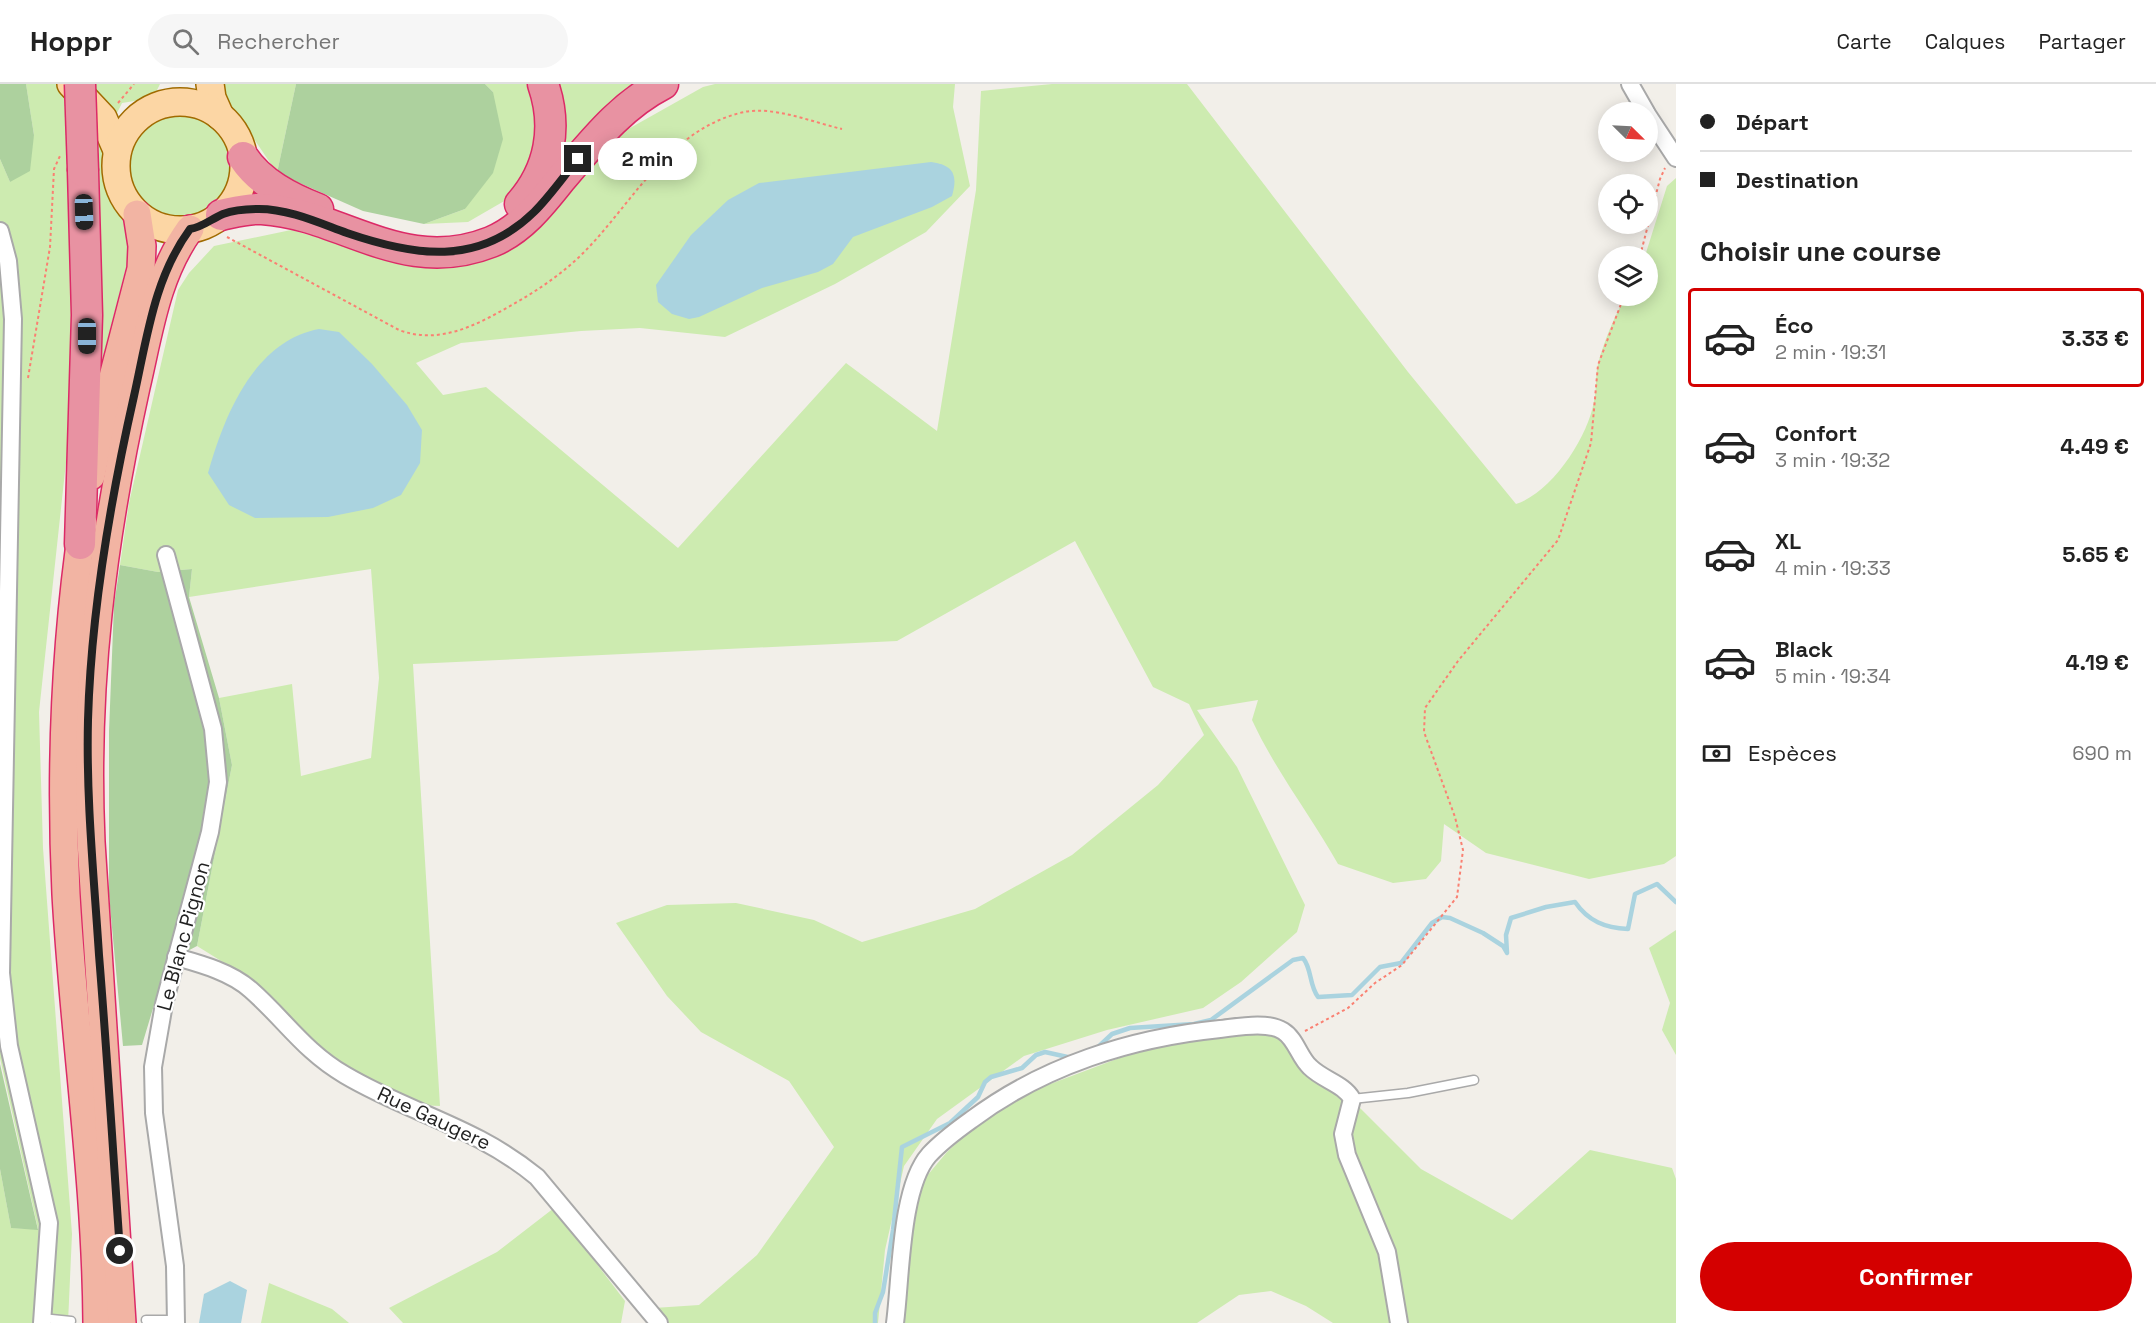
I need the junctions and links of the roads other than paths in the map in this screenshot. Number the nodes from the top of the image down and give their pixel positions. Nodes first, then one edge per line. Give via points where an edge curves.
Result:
1 (210, 84) edge
2 (543, 84) edge
3 (663, 84) edge
4 (1630, 84) edge
5 (79, 89) edge
6 (160, 100) edge
7 (1641, 102) edge
8 (220, 116) junction
9 (1658, 133) edge
10 (117, 150) junction
11 (243, 157) junction
12 (1673, 160) edge
13 (137, 214) junction
14 (221, 215) junction
15 (190, 229) junction
16 (0, 231) edge
17 (80, 544) junction
18 (166, 555) dead end
19 (176, 957) junction
20 (1474, 1080) dead end
21 (1352, 1099) junction
22 (42, 1321) edge
23 (176, 1321) edge
24 (84, 1322) edge
25 (134, 1322) edge
26 (659, 1323) edge
27 (895, 1323) edge
28 (1399, 1323) edge

1 - 8 main road
2 - 11 highway via 551,136 537,182 520,205 503,219 465,236 412,238 370,228 302,202 270,184
3 - 14 highway via 628,106 610,123 525,220 482,245 458,251 420,252 279,212 251,209
4 - 7 street
5 - 6 main road via 115,110
5 - 10 main road via 107,124
5 - 17 highway, bridge via 72,162 87,347
6 - 8 main road via 192,103
6 - 10 main road via 128,128
8 - 11 main road via 236,134
9 - 12 street
10 - 13 main road via 118,185
11 - 14 main road via 241,186
13 - 15 main road via 162,228
13 - 17 highway via 141,269 106,404
14 - 15 main road
15 - 25 highway via 168,267 149,323 108,527 94,639 88,768 106,1047 128,1212
16 - 22 street via 12,297 1,973 9,1046 49,1223
17 - 24 highway via 68,662 63,787 66,896 93,1221
18 - 19 street, Le Blanc Pignon via 213,729 218,782 210,832
19 - 23 street, Le Blanc Pignon via 157,1040 153,1089 175,1266
19 - 26 street, Rue Gaugere via 215,970 250,989 305,1046 346,1076 462,1129 520,1164 537,1177
20 - 21 lane
21 - 27 street via 1347,1089 1308,1066 1282,1030 1262,1026 1172,1034 1033,1079 997,1100 928,1156 911,1190
21 - 28 street via 1342,1134 1387,1252
22 - 24 lane
23 - 25 lane

